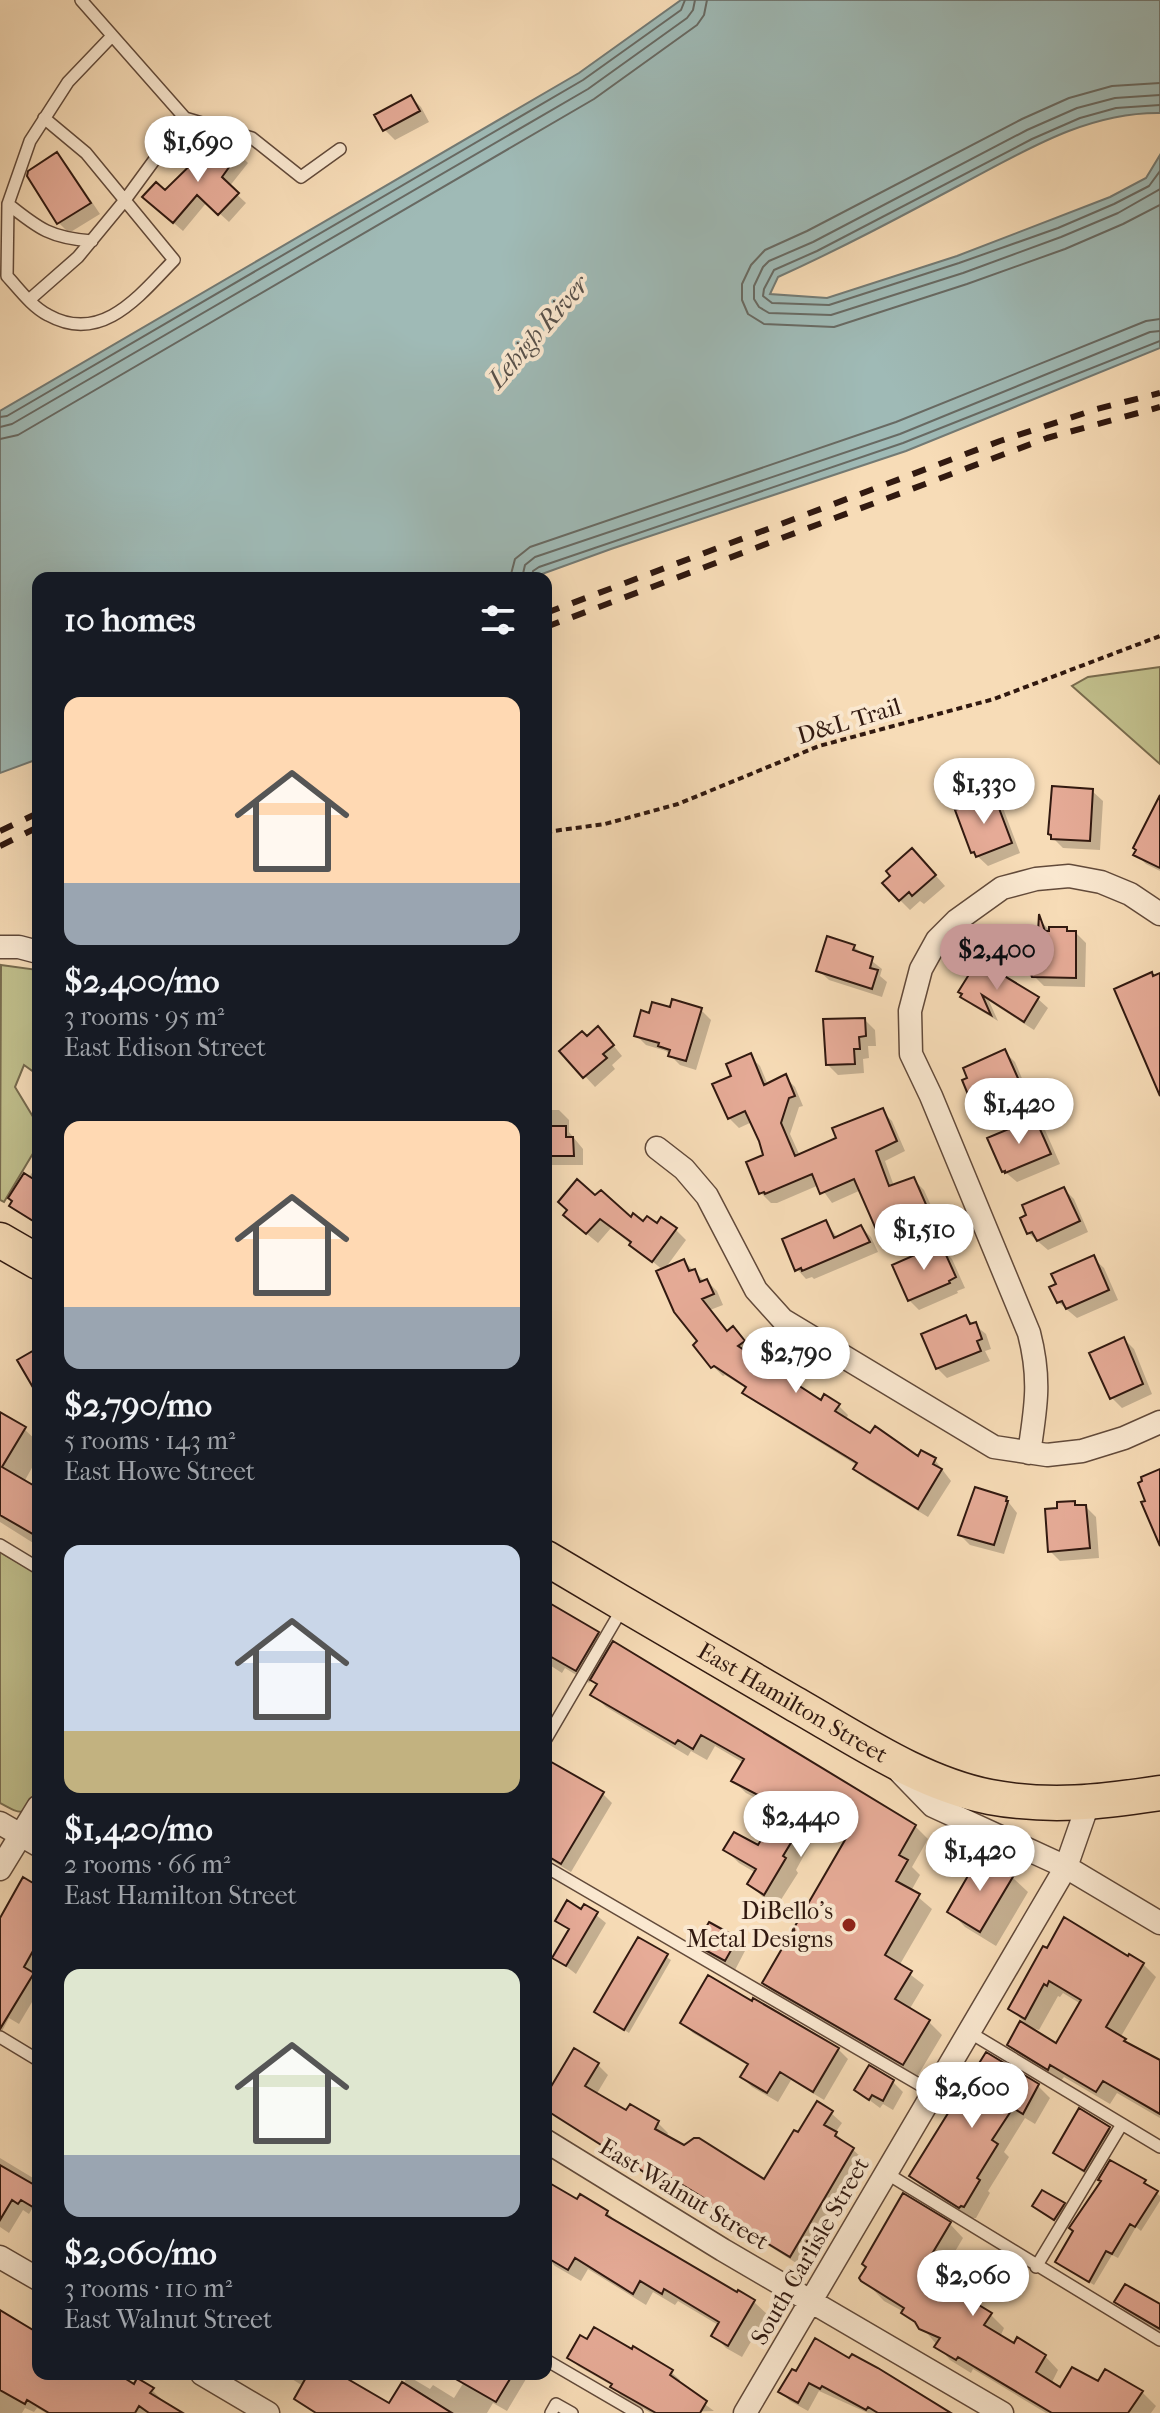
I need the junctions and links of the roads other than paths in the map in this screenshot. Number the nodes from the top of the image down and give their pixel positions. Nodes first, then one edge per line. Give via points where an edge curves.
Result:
1 (81, 0) edge
2 (112, 36) junction
3 (44, 118) junction
4 (185, 118) junction
5 (340, 149) dead end
6 (125, 200) junction
7 (8, 204) junction
8 (92, 241) junction
9 (29, 300) junction
10 (1160, 914) edge
11 (0, 947) edge
12 (32, 950) edge
13 (657, 1148) dead end
14 (0, 1240) edge
15 (32, 1259) edge
16 (1160, 1422) edge
17 (1029, 1453) junction
18 (0, 1545) edge
19 (552, 1562) edge
20 (32, 1564) edge
21 (625, 1605) junction
22 (552, 1729) edge
23 (886, 1756) junction
24 (1160, 1793) edge
25 (1088, 1804) junction
26 (0, 1823) edge
27 (29, 1840) edge
28 (1066, 1867) junction
29 (0, 1869) edge
30 (552, 1870) edge
31 (1160, 1923) edge
32 (968, 2031) junction
33 (0, 2037) edge
34 (32, 2056) edge
35 (932, 2092) junction
36 (1122, 2124) junction
37 (552, 2145) edge
38 (1160, 2147) edge
39 (886, 2173) junction
40 (0, 2257) edge
41 (1036, 2267) junction
42 (32, 2276) edge
43 (810, 2301) junction
44 (1160, 2340) edge
45 (552, 2363) edge
46 (212, 2380) edge
47 (268, 2413) edge
48 (551, 2413) edge
49 (572, 2413) edge
50 (637, 2413) edge
51 (745, 2413) edge
52 (1002, 2413) edge

1 - 2 lane
2 - 3 lane via 68,82
2 - 4 lane
3 - 6 lane via 86,153
3 - 7 lane via 30,141
4 - 5 lane via 252,138 301,177
4 - 6 lane
6 - 8 lane
6 - 9 lane via 174,260 140,296 112,317 82,327 48,315
7 - 8 lane via 35,226 62,238
7 - 9 lane via 7,276
8 - 9 lane
10 - 17 street via 1130,894 1069,876 1002,888 937,940 921,969 910,1011 911,1054 1029,1333 1037,1363
11 - 12 street
13 - 17 street via 707,1196 756,1290 783,1320 994,1447
14 - 15 main road
16 - 17 street via 1082,1451
18 - 20 lane
19 - 21 main road, East Hamilton Street
21 - 22 lane
21 - 23 main road, East Hamilton Street
23 - 25 main road via 990,1797
23 - 28 street, East Hamilton Street via 933,1806
24 - 25 main road
25 - 28 street, South Carlisle Street
26 - 27 street
27 - 29 street
28 - 31 street, East Hamilton Street
28 - 32 street, South Carlisle Street
30 - 35 lane
32 - 35 street, South Carlisle Street
32 - 36 lane
33 - 34 lane
35 - 39 street, South Carlisle Street
36 - 38 lane
36 - 41 lane
37 - 43 street, East Walnut Street
39 - 41 lane
39 - 43 street, South Carlisle Street
40 - 42 street
41 - 44 lane
43 - 51 street, South Carlisle Street
43 - 52 street, East Walnut Street
45 - 50 lane
46 - 47 street
48 - 49 lane via 556,2404

